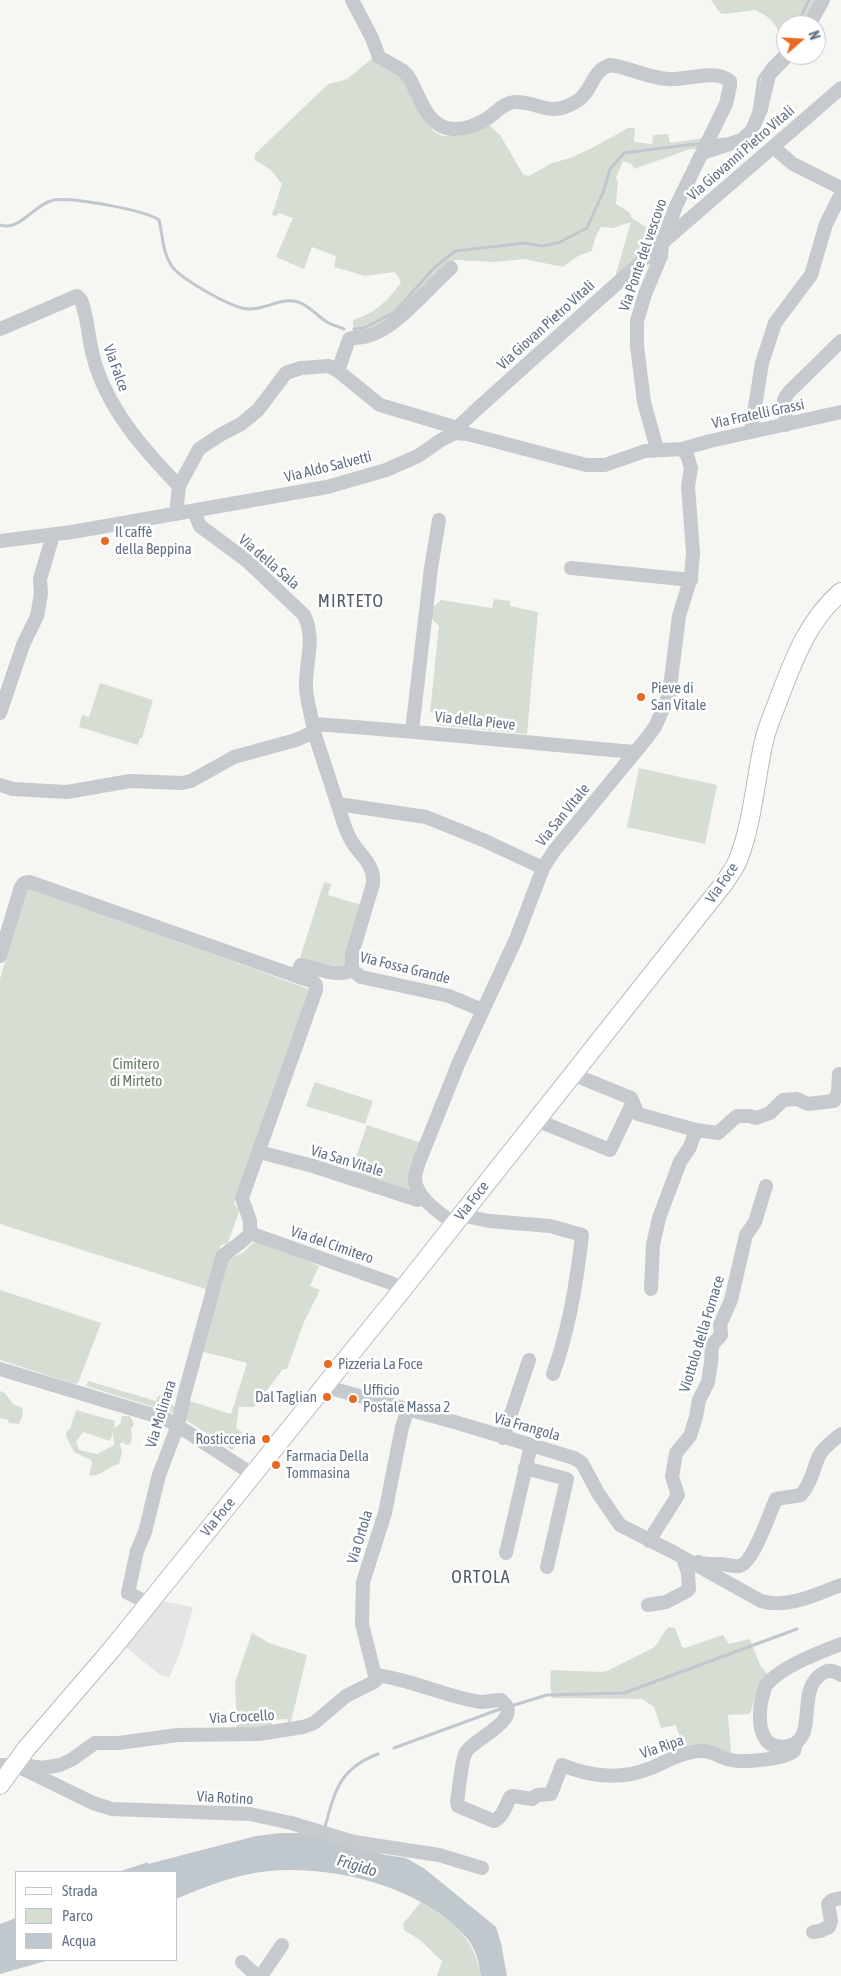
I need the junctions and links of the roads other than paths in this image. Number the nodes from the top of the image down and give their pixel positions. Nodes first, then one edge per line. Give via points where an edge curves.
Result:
1 (352, 0) edge
2 (823, 0) edge
3 (815, 15) edge
4 (778, 65) edge
5 (841, 88) edge
6 (773, 147) junction
7 (703, 152) junction
8 (841, 188) edge
9 (841, 194) edge
10 (662, 243) junction
11 (452, 268) dead end
12 (0, 328) edge
13 (841, 341) edge
14 (338, 371) junction
15 (841, 412) edge
16 (786, 425) junction
17 (457, 431) junction
18 (751, 431) junction
19 (657, 449) junction
20 (682, 449) junction
21 (179, 486) junction
22 (194, 512) junction
23 (176, 514) junction
24 (440, 520) dead end
25 (53, 535) junction
26 (0, 541) edge
27 (571, 568) dead end
28 (691, 580) junction
29 (841, 592) edge
30 (0, 713) edge
31 (314, 728) junction
32 (412, 731) junction
33 (634, 752) junction
34 (0, 785) edge
35 (338, 804) junction
36 (543, 868) junction
37 (0, 956) edge
38 (352, 970) junction
39 (296, 976) junction
40 (482, 1010) junction
41 (572, 1074) junction
42 (839, 1074) dead end
43 (633, 1102) junction
44 (536, 1120) junction
45 (696, 1130) junction
46 (259, 1152) junction
47 (766, 1186) dead end
48 (424, 1198) junction
49 (458, 1219) junction
50 (250, 1233) junction
51 (651, 1289) dead end
52 (402, 1290) junction
53 (529, 1360) dead end
54 (0, 1369) edge
55 (553, 1374) dead end
56 (323, 1386) junction
57 (408, 1409) junction
58 (178, 1425) junction
59 (841, 1434) edge
60 (503, 1438) junction
61 (531, 1445) junction
62 (525, 1468) junction
63 (252, 1474) junction
64 (649, 1541) junction
65 (506, 1553) dead end
66 (683, 1558) junction
67 (547, 1567) dead end
68 (841, 1585) edge
69 (148, 1603) junction
70 (648, 1605) dead end
71 (841, 1644) edge
72 (375, 1675) junction
73 (841, 1675) edge
74 (796, 1744) junction
75 (8, 1770) edge
76 (482, 1868) dead end
77 (841, 1898) edge
78 (813, 1932) dead end
79 (282, 1945) dead end
80 (242, 1962) dead end
81 (259, 1976) edge

1 - 7 street, Via Ponte del vescovo via 378,57 408,76 434,122 444,129 460,130 474,126 502,106 514,102 562,108 581,98 598,72 610,65 668,79 714,76 730,81 726,104
2 - 3 street
4 - 7 street via 769,75 752,130 742,140
5 - 6 street, Via Giovanni Pietro Vitali
6 - 8 street via 793,164
6 - 10 street, Via Giovanni Pietro Vitali
7 - 10 street, Via Ponte del vescovo
9 - 18 street via 826,224 811,275 775,323 762,363
10 - 17 street, Via Giovan Pietro Vitali
10 - 19 street, Via Ponte del vescovo via 661,256 639,313 636,332 644,402
11 - 14 street via 410,310 368,336 349,339
12 - 21 street, Via Falce via 77,296 81,300 100,379 112,404
13 - 16 street via 788,392 784,400
14 - 17 street via 380,405
14 - 21 street via 329,366 301,368 286,373 258,410 199,450
15 - 16 street, Via Fratelli Grassi
16 - 18 street, Via Fratelli Grassi
17 - 19 street via 586,465 604,465
17 - 22 street, Via Aldo Salvetti via 418,456 386,470 353,480
18 - 20 street, Via Fratelli Grassi
19 - 20 street
20 - 28 street, Via San Vitale via 691,468 688,486 693,553
21 - 23 street
22 - 23 street, Via Aldo Salvetti
22 - 31 street, Via della Sala via 200,526 246,560 304,615 310,637 306,690
23 - 25 street, Via Aldo Salvetti
24 - 32 street via 431,568
25 - 26 street, Via Aldo Salvetti
25 - 30 street via 40,579 37,616 23,645
27 - 28 street
28 - 33 street, Via San Vitale via 679,616 669,695 655,727
29 - 41 main road, Via Foce via 817,616 794,658 764,740 751,814 738,862
31 - 32 street, Via della Pieve
31 - 34 street via 296,740 234,757 182,783 130,781 67,792 13,790
31 - 35 street, Via della Sala
32 - 33 street, Via della Pieve
33 - 36 street, Via San Vitale
35 - 36 street via 426,817
35 - 38 street, Via della Sala via 351,841 371,866 374,875 352,954
36 - 40 street, Via San Vitale via 516,939
37 - 39 street via 21,887 30,882
38 - 39 street, Via Fossa Grande via 340,973 301,965
38 - 40 street, Via Fossa Grande via 361,977 449,996
39 - 46 street via 312,981 316,990
40 - 48 street, Via San Vitale via 419,1162 415,1178
41 - 43 street via 631,1098
41 - 44 main road, Via Foce
42 - 45 street via 834,1101 808,1104 797,1099 783,1100 770,1113 756,1118 737,1116 718,1133
43 - 44 street via 610,1150
43 - 45 street via 638,1114
44 - 49 main road, Via Foce
45 - 51 street via 659,1218 653,1245
46 - 48 street, Via San Vitale via 417,1200
46 - 50 street via 242,1198 250,1221
47 - 64 street, Viottolo della Fornace via 755,1222 746,1235 731,1300 720,1325 721,1335 712,1345 708,1382 699,1400 690,1436 676,1453 672,1477 678,1495
48 - 49 street, Via San Vitale
49 - 52 main road, Via Foce
49 - 55 street via 550,1226 582,1235 571,1304
50 - 52 street, Via del Cimitero via 391,1283
50 - 58 street, Via Molinara via 222,1257
52 - 56 main road, Via Foce
53 - 60 street
54 - 58 street
56 - 57 street, Via Frangola
56 - 63 main road, Via Foce
57 - 60 street, Via Frangola
57 - 72 street, Via Ortola via 385,1513 363,1582 362,1624
58 - 63 street
58 - 69 street, Via Molinara via 159,1475 128,1589 128,1593
59 - 66 street via 820,1454 801,1495 776,1499 754,1551 742,1565 705,1565
60 - 61 street, Via Frangola
61 - 62 street
61 - 64 street, Via Frangola via 582,1463 620,1525
62 - 65 street
62 - 67 street via 567,1479
63 - 69 main road, Via Foce
64 - 66 street, Via Frangola
66 - 68 street via 772,1604 786,1604
66 - 70 street via 690,1582 687,1591 666,1602
69 - 75 main road, Via Foce
71 - 74 street via 778,1673 766,1685 759,1715 766,1740 776,1747
72 - 74 street, Via Ripa via 418,1683 482,1702 501,1700 506,1706 506,1719 465,1754 457,1802 458,1806 488,1820 498,1819 510,1797 532,1799 537,1795 551,1794 562,1765 578,1772 628,1775 689,1753 702,1751 731,1760 744,1760 783,1756 794,1751
72 - 75 street, Via Crocello via 374,1682 346,1696 314,1723 303,1727 259,1734 178,1735 95,1743 60,1765
73 - 74 street via 826,1671 817,1676 810,1687 805,1726
75 - 76 street, Via Rotino via 112,1809 250,1814 354,1842 439,1855
77 - 78 street via 828,1904 829,1927
79 - 81 street
80 - 81 street

